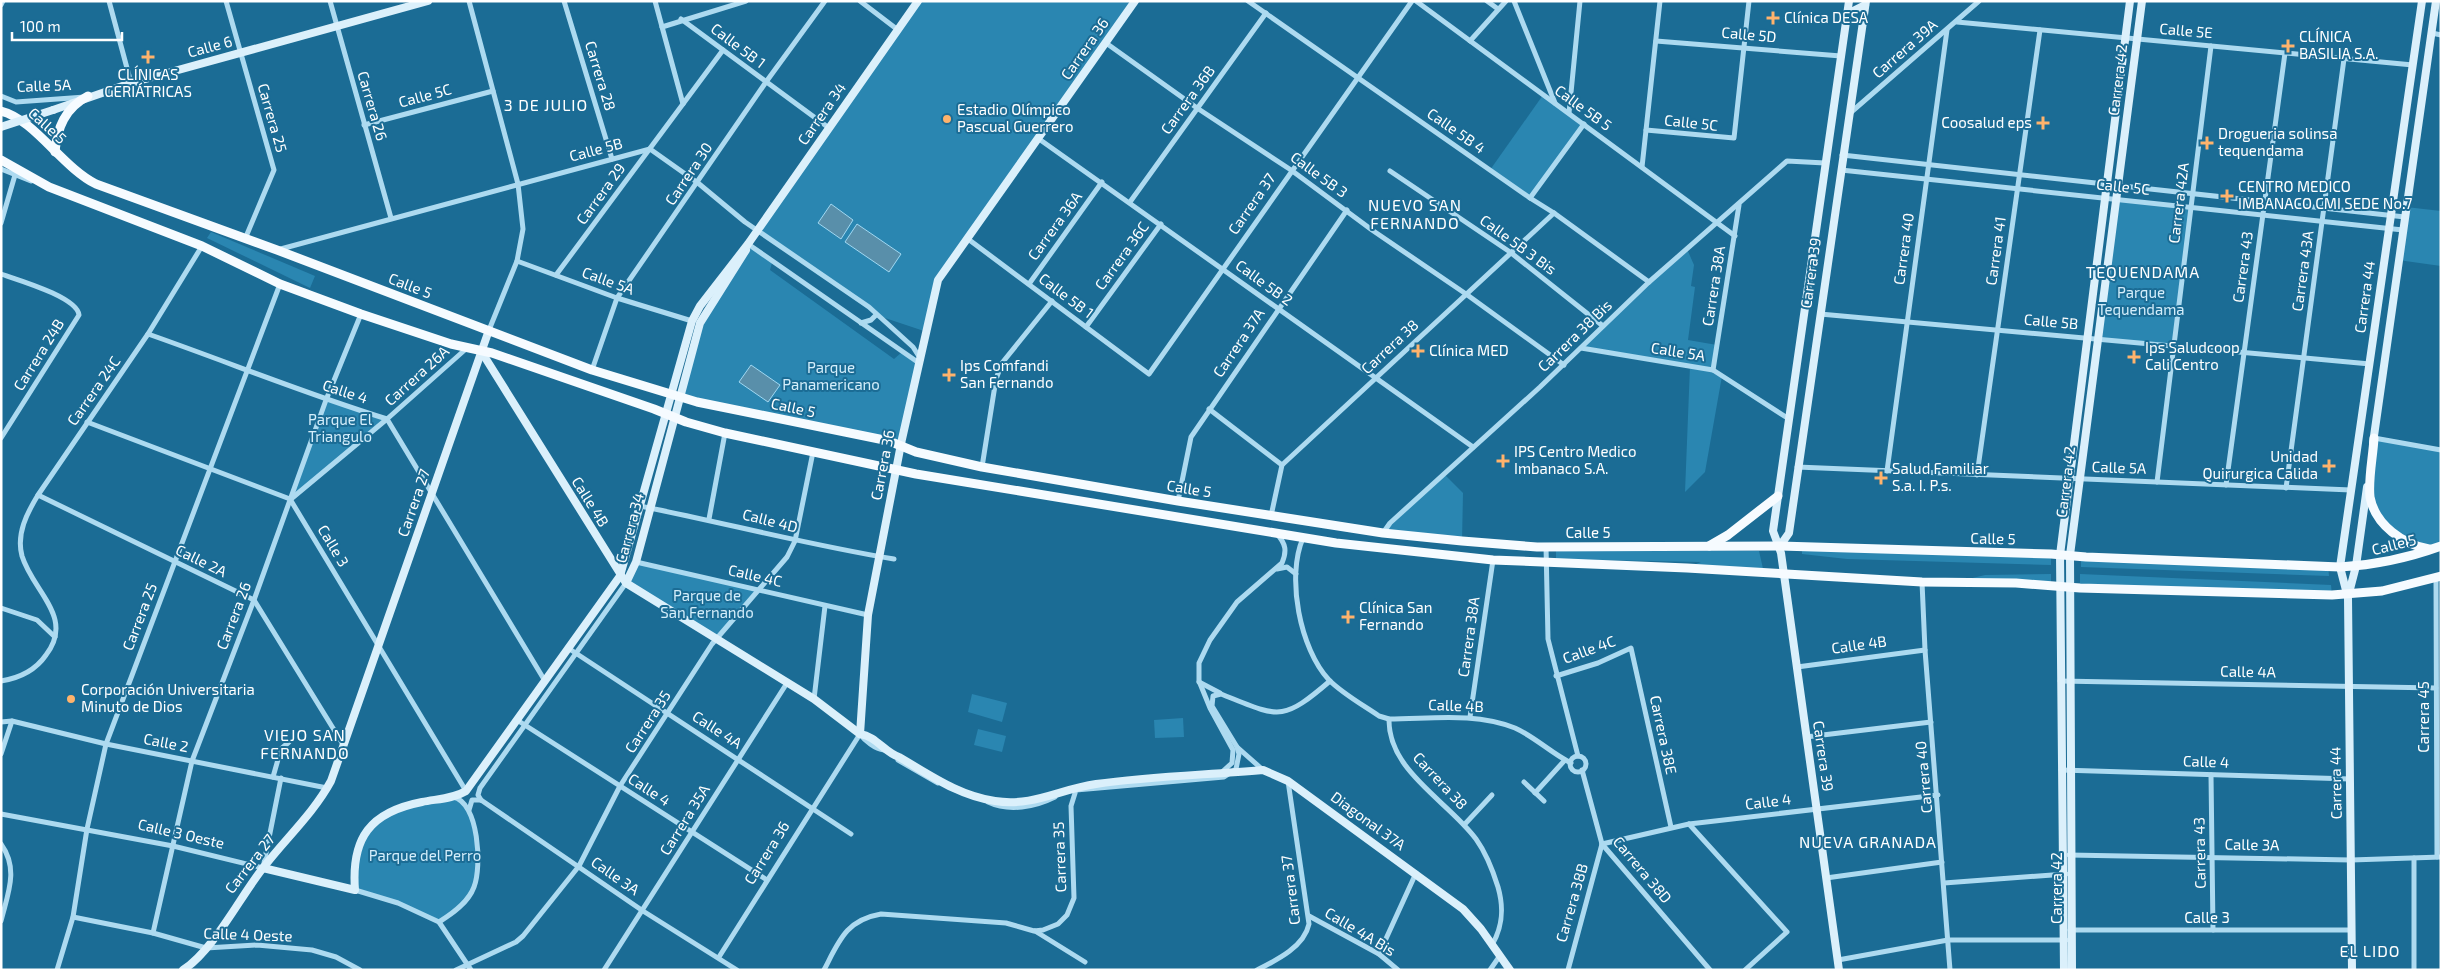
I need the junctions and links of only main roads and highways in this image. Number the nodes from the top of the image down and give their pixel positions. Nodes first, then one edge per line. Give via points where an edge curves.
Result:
1 (88, 96) road end
2 (1, 111) edge
3 (55, 152) junction
4 (1, 160) edge
5 (2374, 438) road end
6 (1778, 496) road end
7 (1706, 547) junction
8 (2436, 547) edge
9 (2438, 577) edge

1 - 3 main road via 64,117
2 - 3 main road, Calle 5 via 17,118
3 - 7 main road, Calle 5 via 96,184 592,370 677,397 889,441 982,467 1178,502 1383,533 1546,546
4 - 9 main road, Calle 5 via 49,187 202,246 280,284 361,314 726,433 896,470 1304,538 1492,560 1922,582 2348,595 2382,591
5 - 8 main road via 2370,497 2376,510 2397,536 2412,544
6 - 7 main road via 1719,541
7 - 8 main road, Calle 5 via 1780,546 2070,555 2340,567 2393,560

